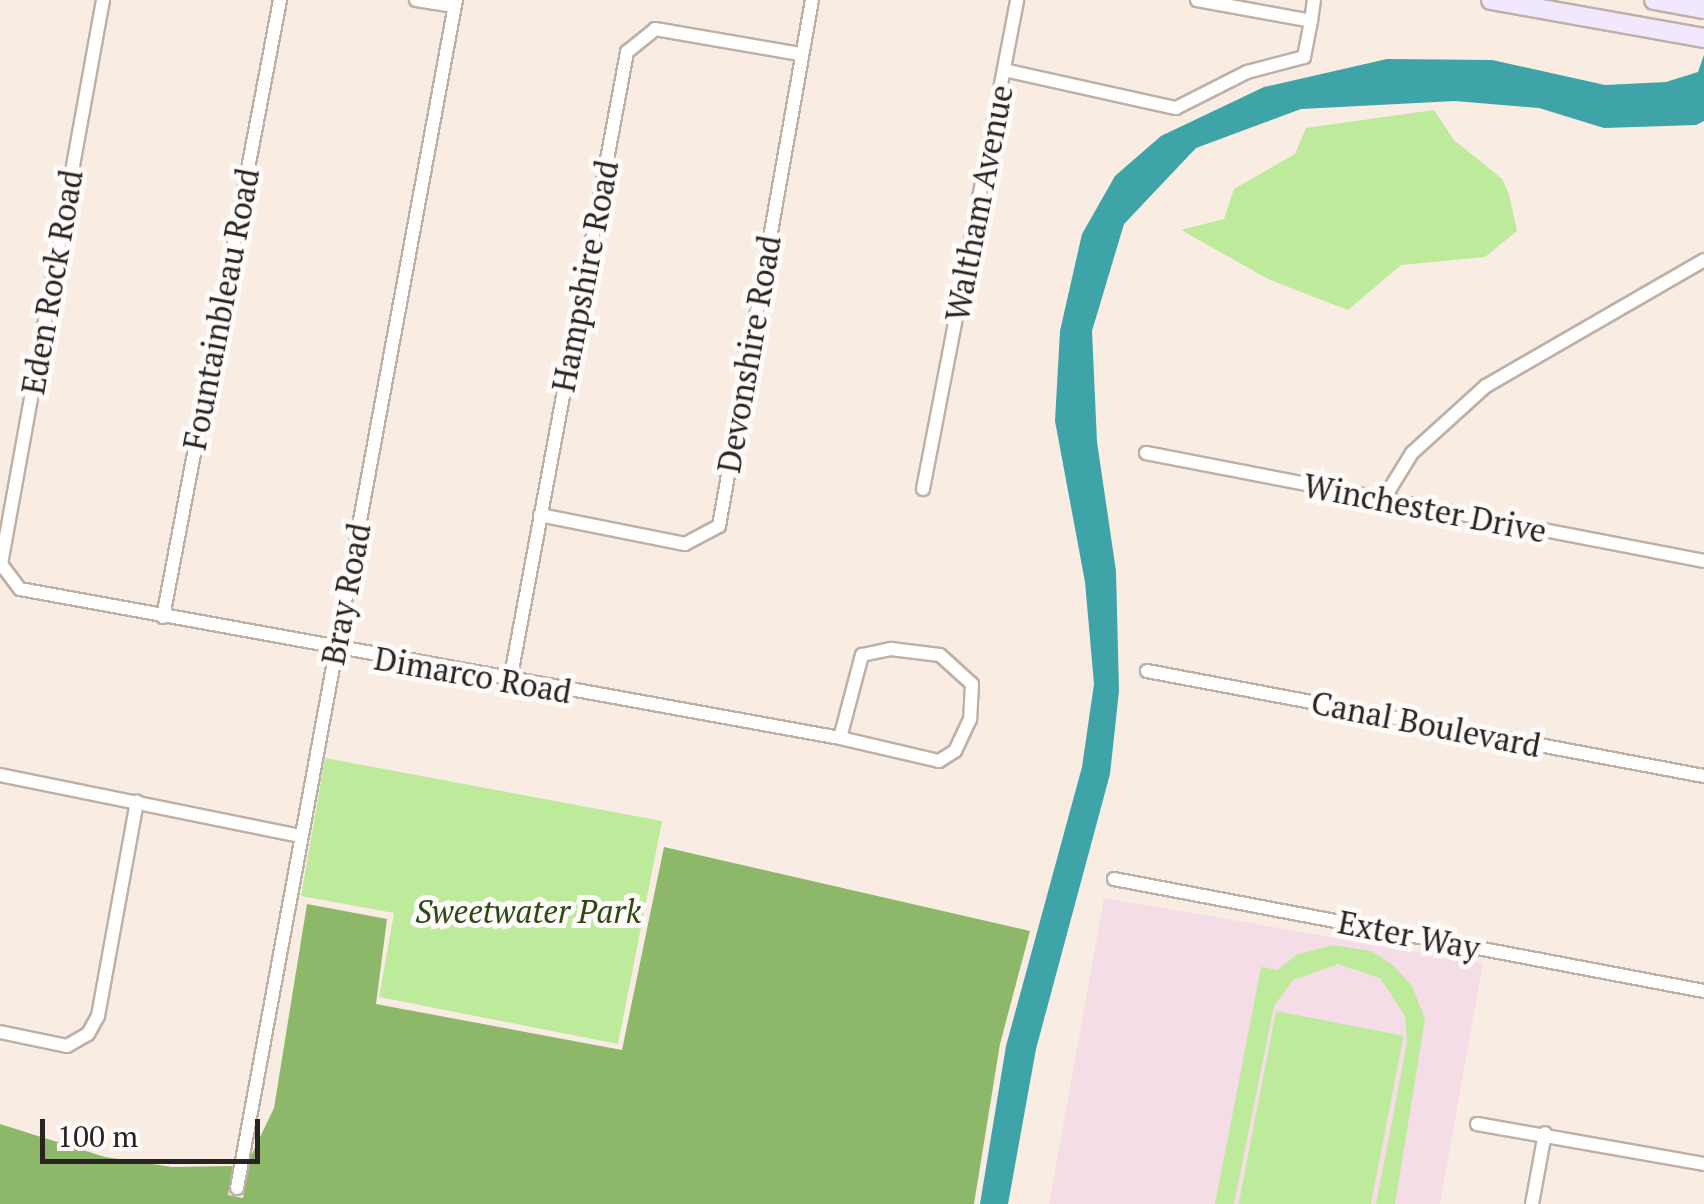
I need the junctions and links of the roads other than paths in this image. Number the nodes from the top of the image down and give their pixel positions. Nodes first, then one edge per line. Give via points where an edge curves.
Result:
1 (103, 0) edge
2 (280, 0) edge
3 (416, 0) edge
4 (812, 0) edge
5 (1018, 0) edge
6 (1197, 0) edge
7 (1314, 0) edge
8 (1491, 0) edge
9 (1654, 0) edge
10 (456, 3) edge
11 (1704, 9) edge
12 (1310, 21) junction
13 (1704, 38) edge
14 (800, 54) junction
15 (1004, 70) junction
16 (1704, 260) edge
17 (1146, 453) dead end
18 (923, 489) dead end
19 (1383, 500) junction
20 (540, 515) junction
21 (1704, 562) edge
22 (1, 564) edge
23 (162, 617) junction
24 (336, 651) junction
25 (1147, 672) dead end
26 (510, 681) junction
27 (840, 738) junction
28 (0, 775) edge
29 (1704, 776) edge
30 (137, 802) junction
31 (300, 836) junction
32 (1114, 880) dead end
33 (1704, 991) edge
34 (0, 1032) edge
35 (1477, 1124) dead end
36 (1545, 1133) junction
37 (1704, 1164) edge
38 (237, 1188) dead end
39 (1532, 1204) edge

1 - 22 street, Eden Rock Road
2 - 23 street, Fountainbleau Road
3 - 10 street
4 - 14 street, Devonshire Road
5 - 15 street, Waltham Avenue
6 - 12 street
7 - 12 street
8 - 13 main road
9 - 11 main road
10 - 24 street, Bray Road
12 - 15 street via 1304,58 1247,72 1176,108
14 - 20 street, Hampshire Road via 655,29 628,52
14 - 20 street, Devonshire Road via 719,526 685,544
15 - 18 street, Waltham Avenue
16 - 19 street via 1486,386 1412,453
17 - 19 street, Winchester Drive
19 - 21 street, Winchester Drive
20 - 26 street, Hampshire Road
22 - 23 street, Dimarco Road via 20,589
23 - 24 street, Dimarco Road
24 - 26 street, Dimarco Road
24 - 31 street, Bray Road
25 - 29 street, Canal Boulevard
26 - 27 street, Dimarco Road
27 - 27 street, Dimarco Road via 939,761 955,751 970,719 972,684 940,655 862,655
28 - 30 street
30 - 31 street
30 - 34 street via 98,1016 88,1034 66,1046
31 - 38 street, Bray Road
32 - 33 street, Exter Way
35 - 36 street
36 - 37 street
36 - 39 street

